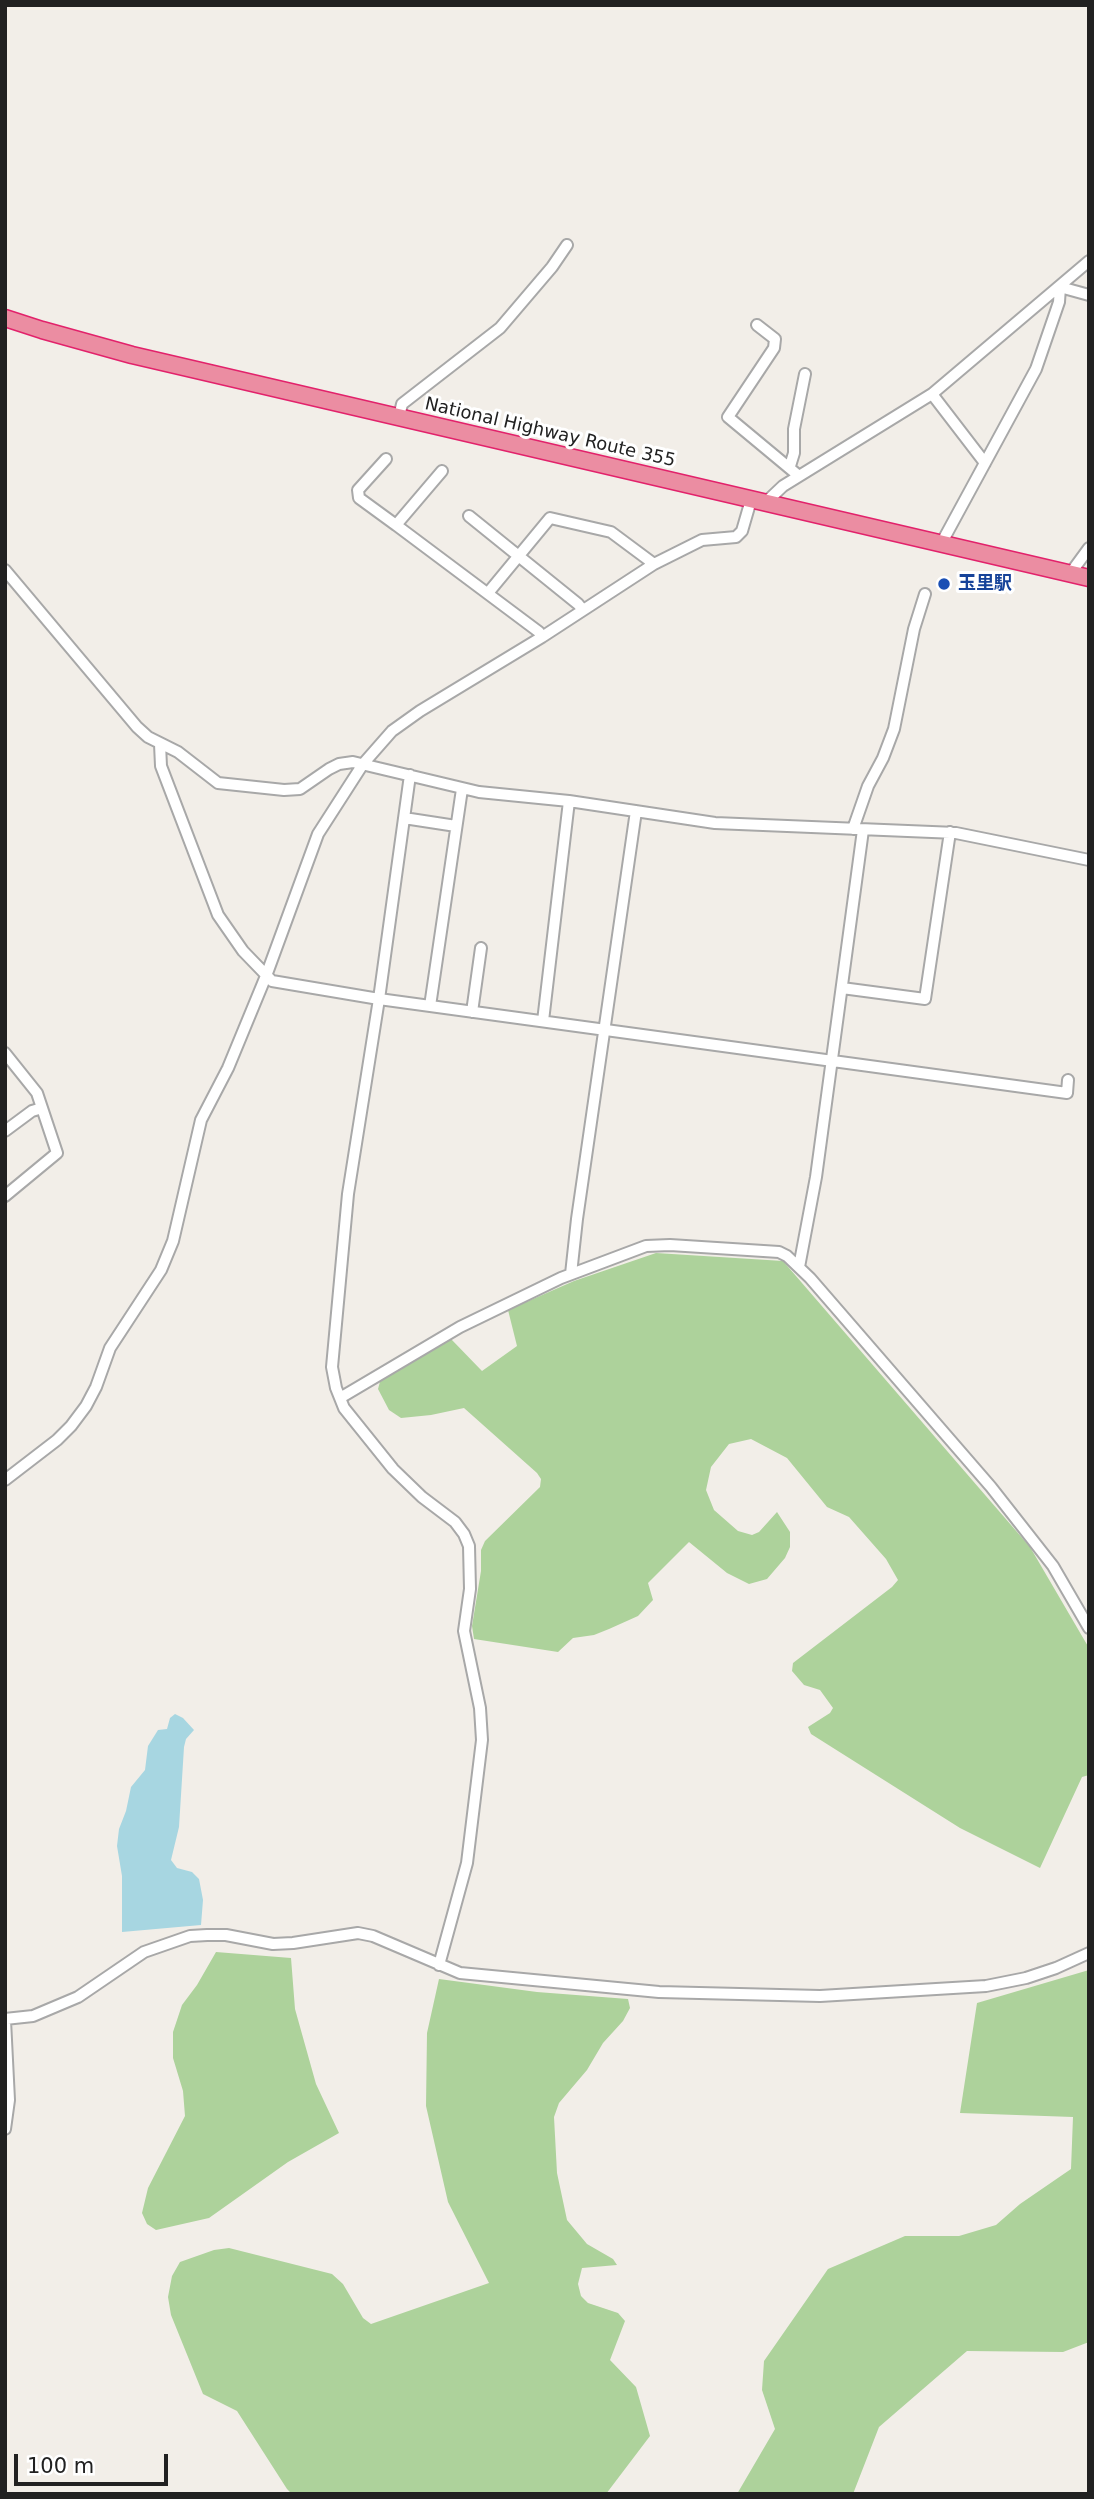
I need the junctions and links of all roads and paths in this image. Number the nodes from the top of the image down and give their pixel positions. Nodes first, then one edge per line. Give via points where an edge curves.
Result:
1 (567, 245) dead end
2 (1089, 261) edge
3 (1060, 287) junction
4 (1089, 295) edge
5 (5, 318) edge
6 (757, 325) dead end
7 (805, 374) dead end
8 (932, 394) junction
9 (399, 417) junction
10 (386, 459) dead end
11 (985, 463) junction
12 (790, 466) junction
13 (442, 471) dead end
14 (799, 476) junction
15 (757, 502) junction
16 (468, 516) dead end
17 (396, 524) junction
18 (941, 544) junction
19 (1089, 548) edge
20 (519, 556) junction
21 (654, 564) junction
22 (5, 570) edge
23 (1070, 574) junction
24 (1089, 578) edge
25 (488, 593) junction
26 (925, 594) dead end
27 (583, 610) junction
28 (542, 637) junction
29 (160, 744) junction
30 (363, 764) junction
31 (410, 775) junction
32 (462, 789) junction
33 (569, 801) junction
34 (636, 811) junction
35 (404, 818) junction
36 (456, 826) junction
37 (858, 829) junction
38 (950, 832) junction
39 (1089, 860) edge
40 (481, 948) dead end
41 (266, 976) junction
42 (842, 988) junction
43 (379, 999) junction
44 (430, 1006) junction
45 (472, 1012) junction
46 (543, 1021) junction
47 (605, 1029) junction
48 (5, 1053) edge
49 (832, 1060) junction
50 (1068, 1080) dead end
51 (42, 1108) junction
52 (5, 1131) edge
53 (5, 1196) edge
54 (799, 1267) junction
55 (571, 1274) junction
56 (340, 1398) junction
57 (5, 1480) edge
58 (1089, 1628) edge
59 (1089, 1953) edge
60 (439, 1965) junction
61 (5, 2019) edge
62 (5, 2129) edge

1 - 9 street via 500,328 402,404
2 - 3 street
3 - 4 street
3 - 8 street
3 - 11 street via 1036,369
5 - 9 highway, National Highway Route 355 via 132,355
6 - 12 street via 775,339 774,348 728,417
7 - 12 street
8 - 11 street
8 - 14 street
9 - 15 highway, National Highway Route 355
10 - 17 street via 359,490 359,498
11 - 18 street
12 - 14 street
13 - 17 street
14 - 15 street
15 - 18 highway, National Highway Route 355
15 - 21 street via 736,537 702,540
16 - 20 street
17 - 25 street
18 - 23 highway, National Highway Route 355
19 - 23 street
20 - 21 street via 550,518 611,532
20 - 25 street
20 - 27 street
21 - 27 street
22 - 29 street via 136,727
23 - 24 highway, National Highway Route 355
25 - 28 street
26 - 37 street via 894,729 868,786
27 - 28 street
28 - 30 street via 420,711 392,731
29 - 30 street via 218,783 236,786 300,789 339,764
29 - 41 street via 161,766 218,915
30 - 31 street
30 - 41 street via 315,842
31 - 32 street
31 - 35 street
32 - 33 street
32 - 36 street
33 - 34 street
33 - 46 street
34 - 37 street via 715,822
34 - 47 street
35 - 36 street
35 - 43 street
36 - 44 street
37 - 38 street
37 - 42 street
38 - 39 street
38 - 42 street via 925,999
40 - 45 street
41 - 43 street via 281,984
41 - 57 street via 201,1120 173,1241 161,1270 110,1348 86,1406 57,1440
42 - 49 street
43 - 44 street
43 - 56 street via 348,1194 332,1367
44 - 45 street
45 - 46 street
46 - 47 street
47 - 49 street
47 - 55 street
48 - 51 street via 33,1088
49 - 50 street via 1067,1093
49 - 54 street
51 - 52 street
51 - 53 street via 55,1156
54 - 55 street via 771,1250 655,1245
54 - 58 street via 991,1487 1053,1566
55 - 56 street via 460,1327
56 - 60 street via 393,1469 455,1522 469,1546 470,1589 464,1631 482,1740 467,1863
59 - 60 street via 1026,1978 986,1986 820,1996 659,1992 460,1973
60 - 61 street via 358,1933 273,1944 226,1935 190,1937 144,1952 78,1997 33,2016
61 - 62 street via 9,2100

